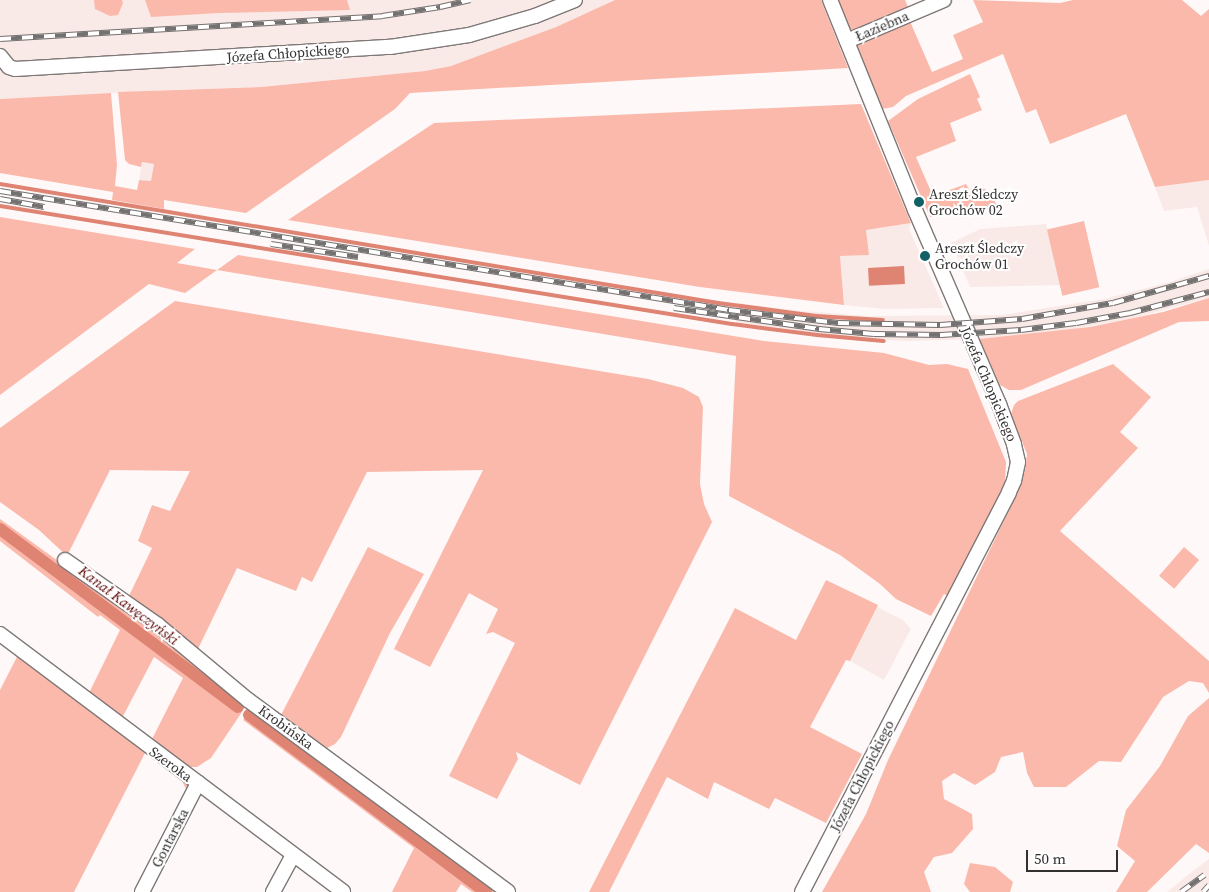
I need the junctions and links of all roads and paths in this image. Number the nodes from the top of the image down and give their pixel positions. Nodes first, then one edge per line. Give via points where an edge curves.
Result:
1 (575, 0) edge
2 (830, 0) edge
3 (944, 0) edge
4 (914, 6) edge
5 (847, 41) junction
6 (0, 56) edge
7 (65, 560) dead end
8 (0, 634) edge
9 (198, 783) junction
10 (293, 855) junction
11 (142, 892) edge
12 (273, 892) edge
13 (343, 892) edge
14 (508, 892) edge
15 (802, 892) edge

1 - 6 street, Józefa Chłopickiego via 536,16 469,35 390,47 15,69
2 - 5 street, Józefa Chłopickiego
3 - 4 street, Łaziebna
4 - 5 street, Łaziebna
5 - 15 street, Józefa Chłopickiego via 999,404 1017,456 1014,481
7 - 14 street, Krobińska via 158,626 248,700
8 - 9 street, Szeroka
9 - 10 street, Szeroka
9 - 11 street, Gontarska
10 - 12 street
10 - 13 street, Szeroka

